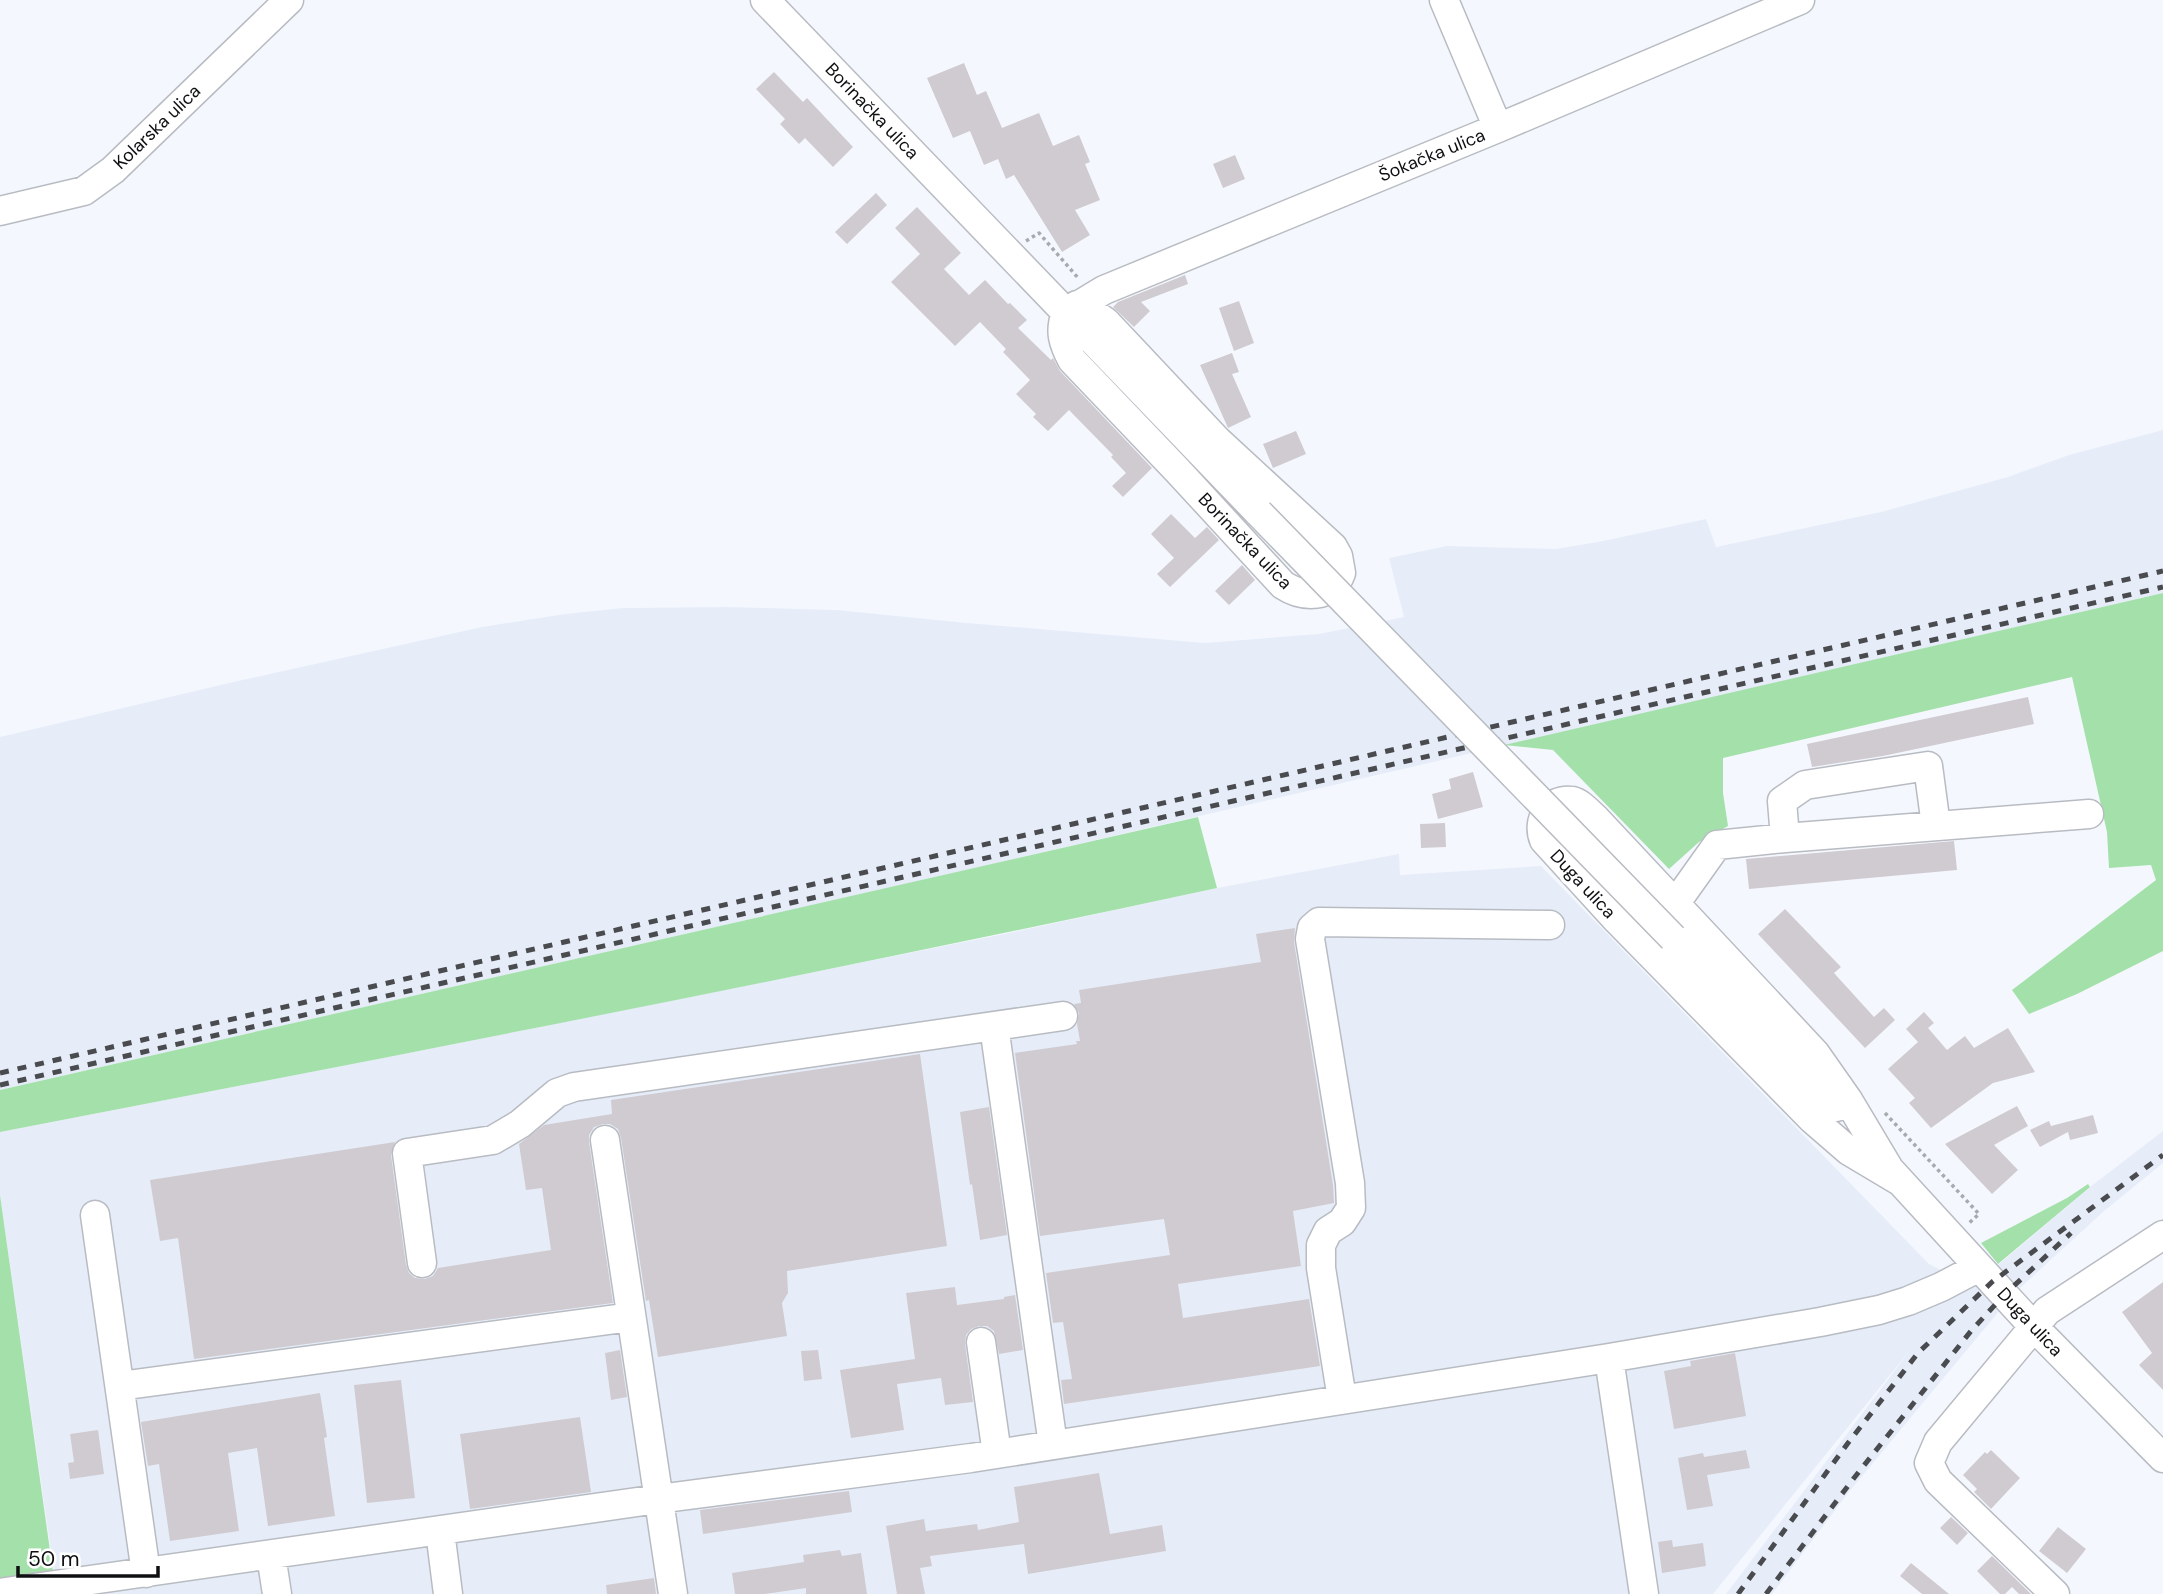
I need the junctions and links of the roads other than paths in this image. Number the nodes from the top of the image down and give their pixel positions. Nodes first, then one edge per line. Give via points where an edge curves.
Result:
1 (289, 0) edge
2 (765, 0) edge
3 (1444, 0) edge
4 (1800, 0) edge
5 (1498, 128) junction
6 (0, 211) edge
7 (1072, 309) junction
8 (2089, 814) dead end
9 (1936, 826) junction
10 (1784, 838) junction
11 (1675, 904) junction
12 (1550, 925) dead end
13 (1673, 938) joint
14 (1063, 1016) dead end
15 (994, 1026) junction
16 (605, 1140) dead end
17 (1894, 1175) junction
18 (95, 1215) dead end
19 (2163, 1234) edge
20 (422, 1263) dead end
21 (1979, 1267) junction
22 (631, 1317) junction
23 (2032, 1326) junction
24 (981, 1342) dead end
25 (1609, 1358) junction
26 (120, 1386) junction
27 (1342, 1399) junction
28 (1053, 1445) junction
29 (996, 1454) junction
30 (2163, 1458) edge
31 (658, 1499) junction
32 (440, 1531) junction
33 (271, 1555) junction
34 (146, 1573) junction
35 (0, 1593) edge
36 (277, 1594) edge
37 (448, 1594) edge
38 (673, 1594) edge
39 (1644, 1594) edge
40 (2055, 1594) edge

1 - 6 street, Kolarska ulica via 113,170 84,191
2 - 7 street, Borinačka ulica
3 - 5 street
4 - 5 street, Šokačka ulica
5 - 7 street, Šokačka ulica via 1104,290
7 - 7 street, Borinačka ulica via 1062,325 1062,339 1072,360 1283,585 1303,595 1333,586 1341,573 1333,547 1218,440 1106,322
7 - 13 street, Borinačka ulica, bridge via 1259,513
8 - 9 street
9 - 10 street
9 - 10 street via 1928,766 1805,785 1782,801
10 - 11 street via 1717,845
11 - 17 street, Duga ulica via 1815,1053
11 - 17 street, Duga ulica via 1582,806 1572,801 1561,803 1545,813 1540,822 1544,840 1616,920 1812,1119 1849,1152
12 - 27 street via 1319,922 1312,928 1350,1184 1351,1208 1321,1245
13 - 17 street, Duga ulica via 1830,1101
14 - 15 street
15 - 20 street via 574,1087 557,1093 493,1140 407,1153
15 - 28 street
16 - 22 street
17 - 21 street, Duga ulica
18 - 26 street
19 - 23 street via 2062,1300
21 - 23 street, Duga ulica
21 - 25 street via 1930,1292 1879,1310
22 - 26 street
22 - 31 street
23 - 30 street, Duga ulica
23 - 40 street via 1938,1442 1929,1463 1938,1481
24 - 29 street
25 - 27 street
25 - 39 street
26 - 34 street
27 - 28 street
28 - 29 street
29 - 31 street
31 - 32 street
31 - 38 street
32 - 33 street
32 - 37 street
33 - 34 street
33 - 36 street
34 - 35 street

